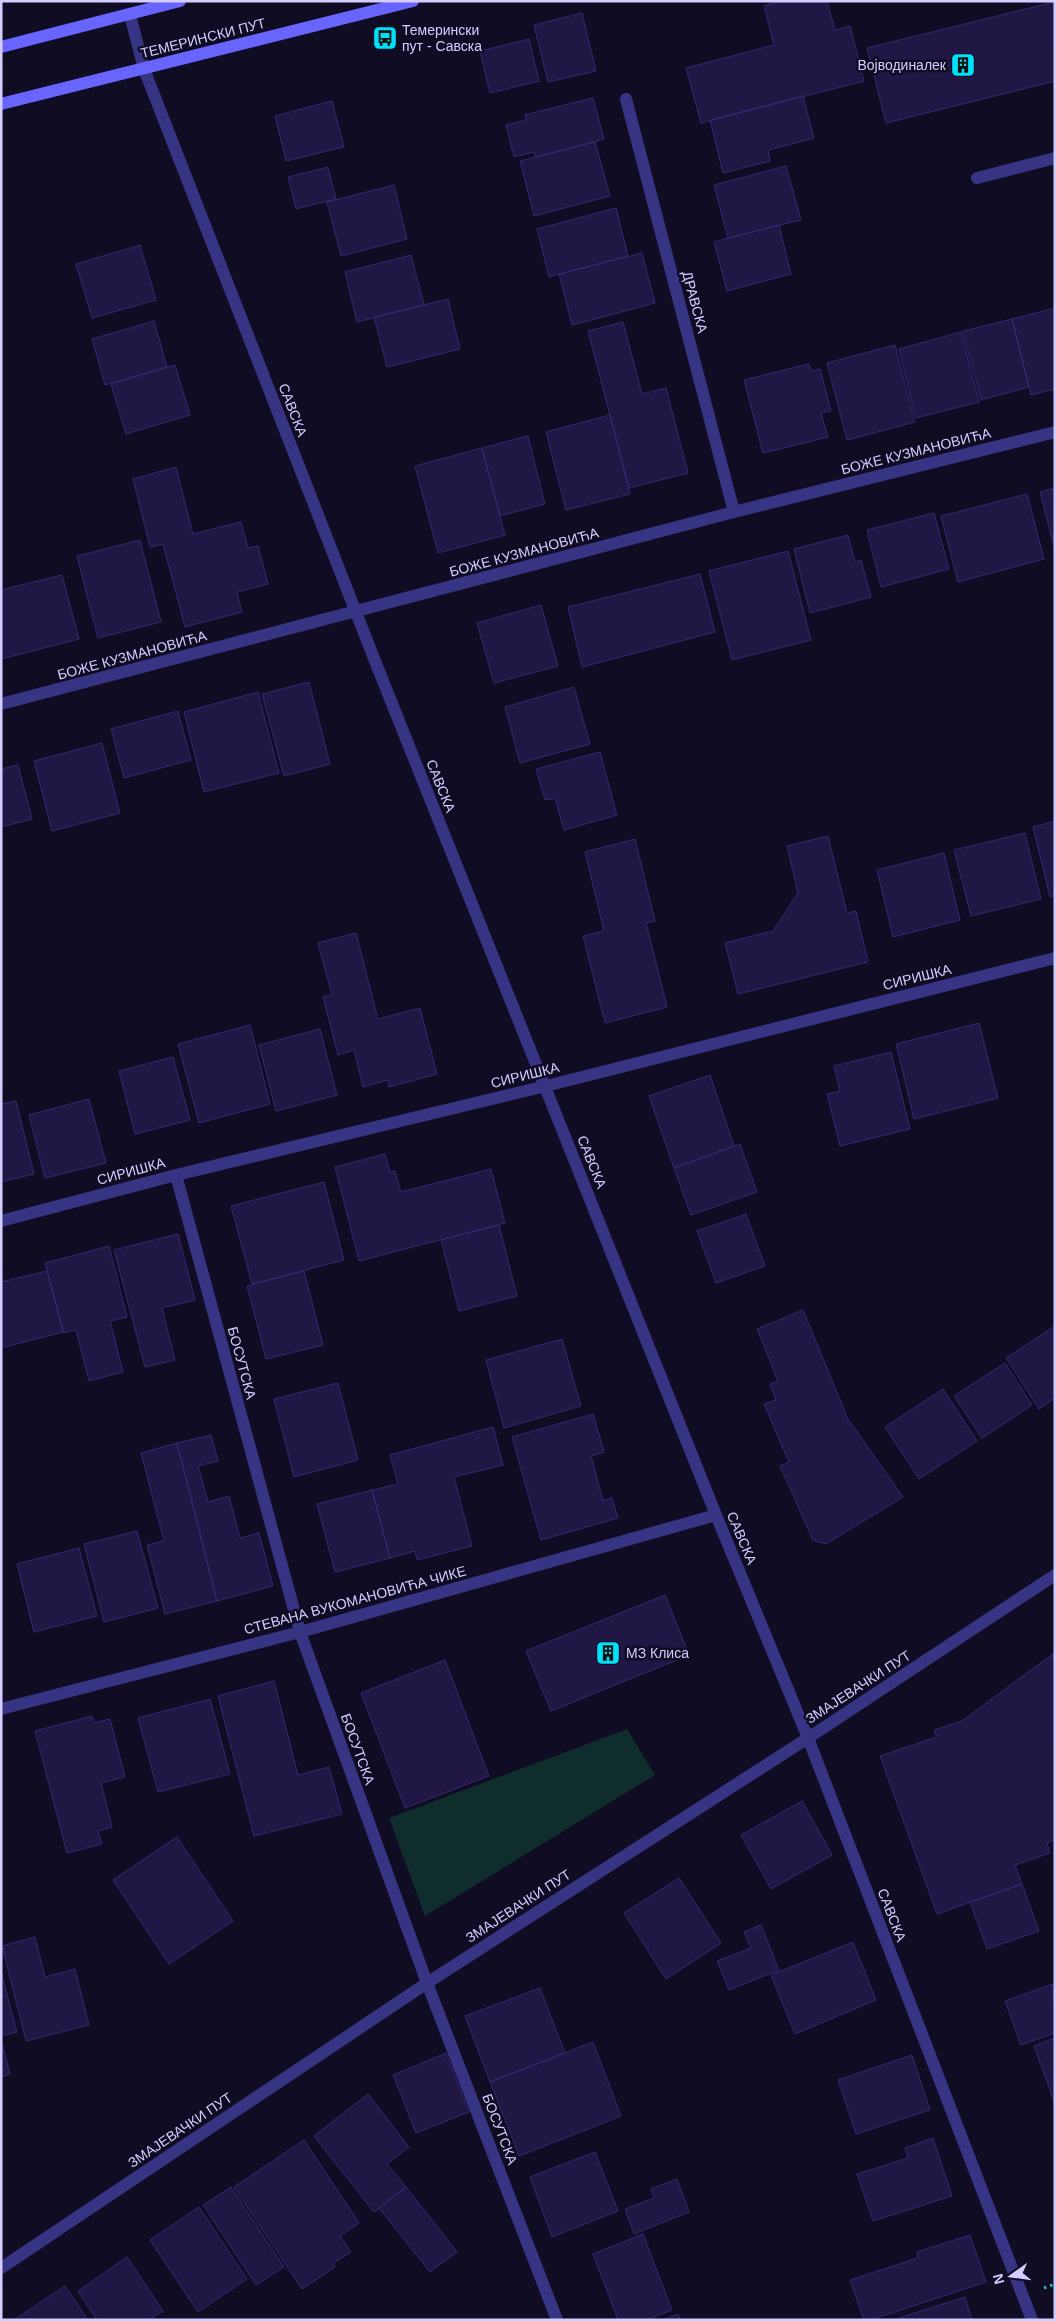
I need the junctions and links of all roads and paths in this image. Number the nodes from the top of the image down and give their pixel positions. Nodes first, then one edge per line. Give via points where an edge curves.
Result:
1 (180, 1) edge
2 (412, 1) edge
3 (130, 15) junction
4 (1, 47) edge
5 (144, 69) junction
6 (626, 99) dead end
7 (1, 104) edge
8 (1055, 158) edge
9 (977, 178) dead end
10 (1055, 432) edge
11 (734, 512) junction
12 (356, 613) junction
13 (1, 704) edge
14 (1055, 958) edge
15 (546, 1086) junction
16 (176, 1175) junction
17 (1, 1221) edge
18 (716, 1515) junction
19 (1055, 1575) edge
20 (300, 1632) junction
21 (1, 1709) edge
22 (808, 1738) junction
23 (427, 1983) junction
24 (1, 2268) edge
25 (557, 2320) edge
26 (1032, 2320) edge

1 - 3 main road
2 - 5 main road, ТЕМЕРИНСКИ ПУТ
3 - 4 main road
3 - 5 street, САВСКА
5 - 7 main road, ТЕМЕРИНСКИ ПУТ
5 - 12 street, САВСКА
6 - 11 street, ДРАВСКА
8 - 9 street
10 - 11 street, БОЖЕ КУЗМАНОВИЋА
11 - 12 street, БОЖЕ КУЗМАНОВИЋА
12 - 13 street, БОЖЕ КУЗМАНОВИЋА
12 - 15 street, САВСКА
14 - 15 street, СИРИШКА
15 - 16 street, СИРИШКА
15 - 18 street, САВСКА
16 - 17 street, СИРИШКА
16 - 20 street, БОСУТСКА
18 - 20 street, СТЕВАНА ВУКОМАНОВИЋА ЧИКЕ
18 - 22 street, САВСКА
19 - 22 street, ЗМАЈЕВАЧКИ ПУТ
20 - 21 street, СТЕВАНА ВУКОМАНОВИЋА ЧИКЕ
20 - 23 street, БОСУТСКА
22 - 23 street, ЗМАЈЕВАЧКИ ПУТ
22 - 26 street, САВСКА
23 - 24 street, ЗМАЈЕВАЧКИ ПУТ
23 - 25 street, БОСУТСКА

